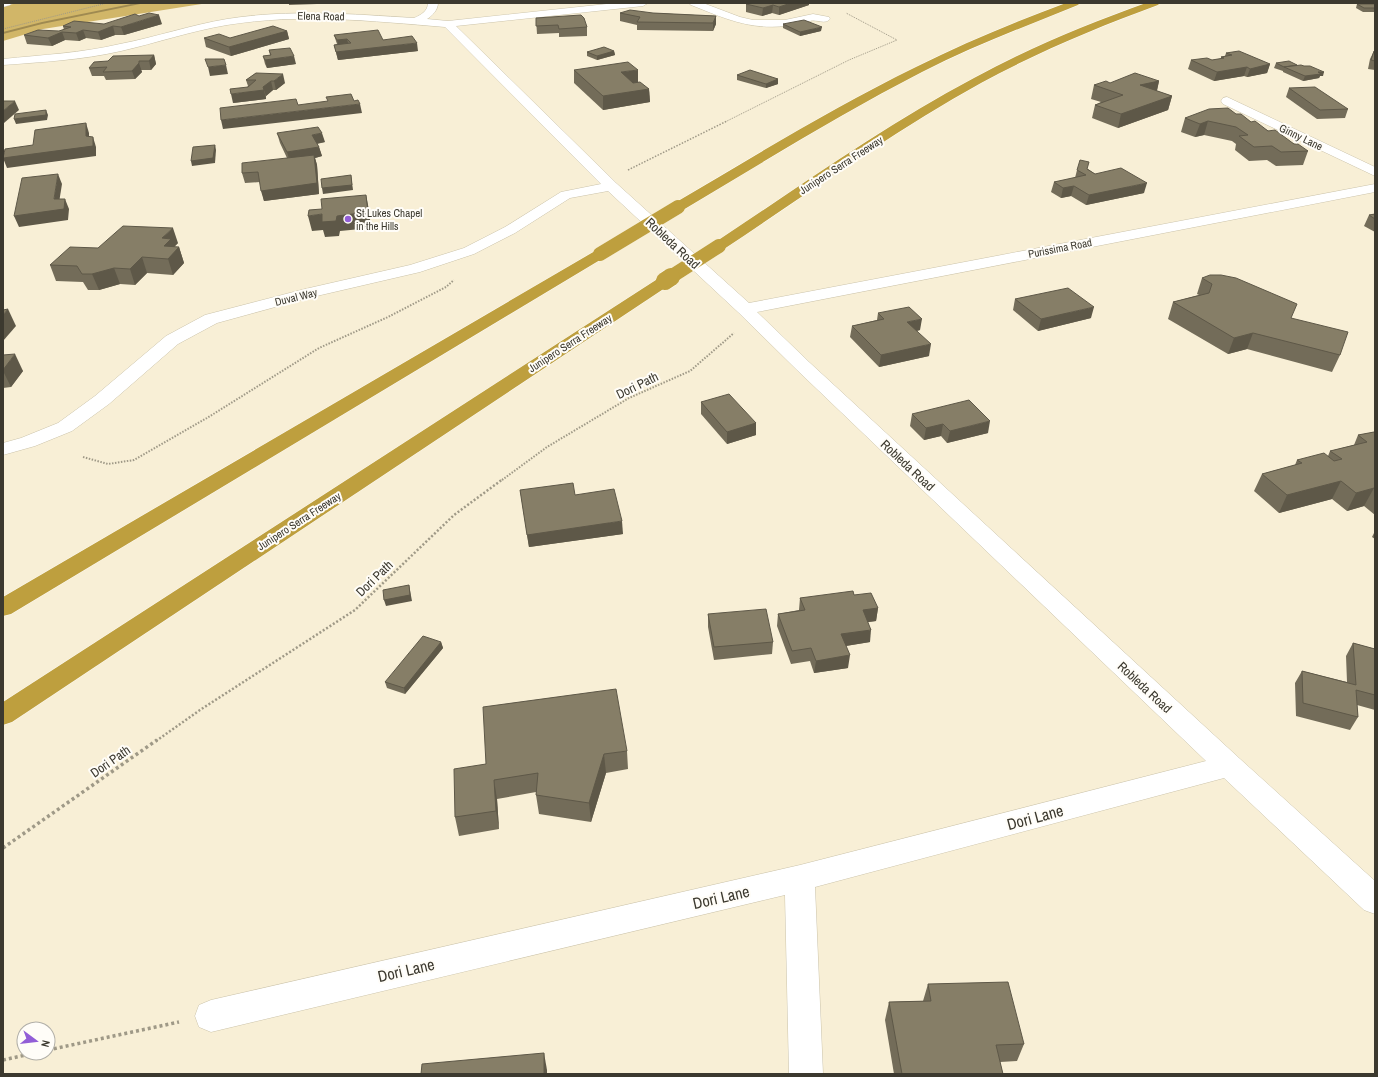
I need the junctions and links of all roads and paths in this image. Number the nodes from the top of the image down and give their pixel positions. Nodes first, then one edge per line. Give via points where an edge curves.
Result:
1 (7, 3) edge
2 (107, 3) edge
3 (433, 3) edge
4 (643, 3) edge
5 (694, 3) edge
6 (1075, 3) edge
7 (1155, 3) edge
8 (3, 4) edge
9 (845, 12) dead end
10 (825, 19) dead end
11 (417, 21) junction
12 (448, 24) junction
13 (3, 29) edge
14 (3, 62) edge
15 (1227, 101) dead end
16 (1375, 172) edge
17 (608, 183) junction
18 (1375, 188) edge
19 (457, 277) dead end
20 (749, 313) junction
21 (3, 449) edge
22 (83, 457) dead end
23 (3, 608) edge
24 (3, 715) edge
25 (1229, 766) junction
26 (3, 848) edge
27 (800, 878) junction
28 (1375, 900) edge
29 (210, 1016) joint
30 (56, 1048) edge
31 (16, 1057) edge
32 (3, 1060) edge
33 (806, 1074) edge

1 - 8 street
2 - 13 path
3 - 11 street via 427,15
4 - 12 street, Elena Road
5 - 10 street via 746,23 794,22 808,17
6 - 23 highway, bridge via 970,45 898,80 832,117
7 - 24 highway, Junipero Serra Freeway, bridge via 1076,33 1015,61 893,131
9 - 17 path via 897,40 849,60
11 - 12 street, Elena Road
11 - 14 street, Elena Road via 331,15 272,17 226,22 119,48 72,56
12 - 17 street, Robleda Road
15 - 16 street, Ginny Lane
17 - 20 street, Robleda Road
17 - 21 street, Duval Way via 566,195 510,230 469,251 414,270 305,294 211,319 172,340 102,400 65,427
18 - 20 street, Purissima Road
19 - 22 path via 446,287 388,317 319,348 134,460 108,464
20 - 25 street, Robleda Road
20 - 26 path, Dori Path via 690,371 629,398 548,447 454,515 355,610 200,710
25 - 27 street, Dori Lane
25 - 28 street, Robleda Road
27 - 29 street, Dori Lane
27 - 33 street
29 - 30 path
31 - 32 path

